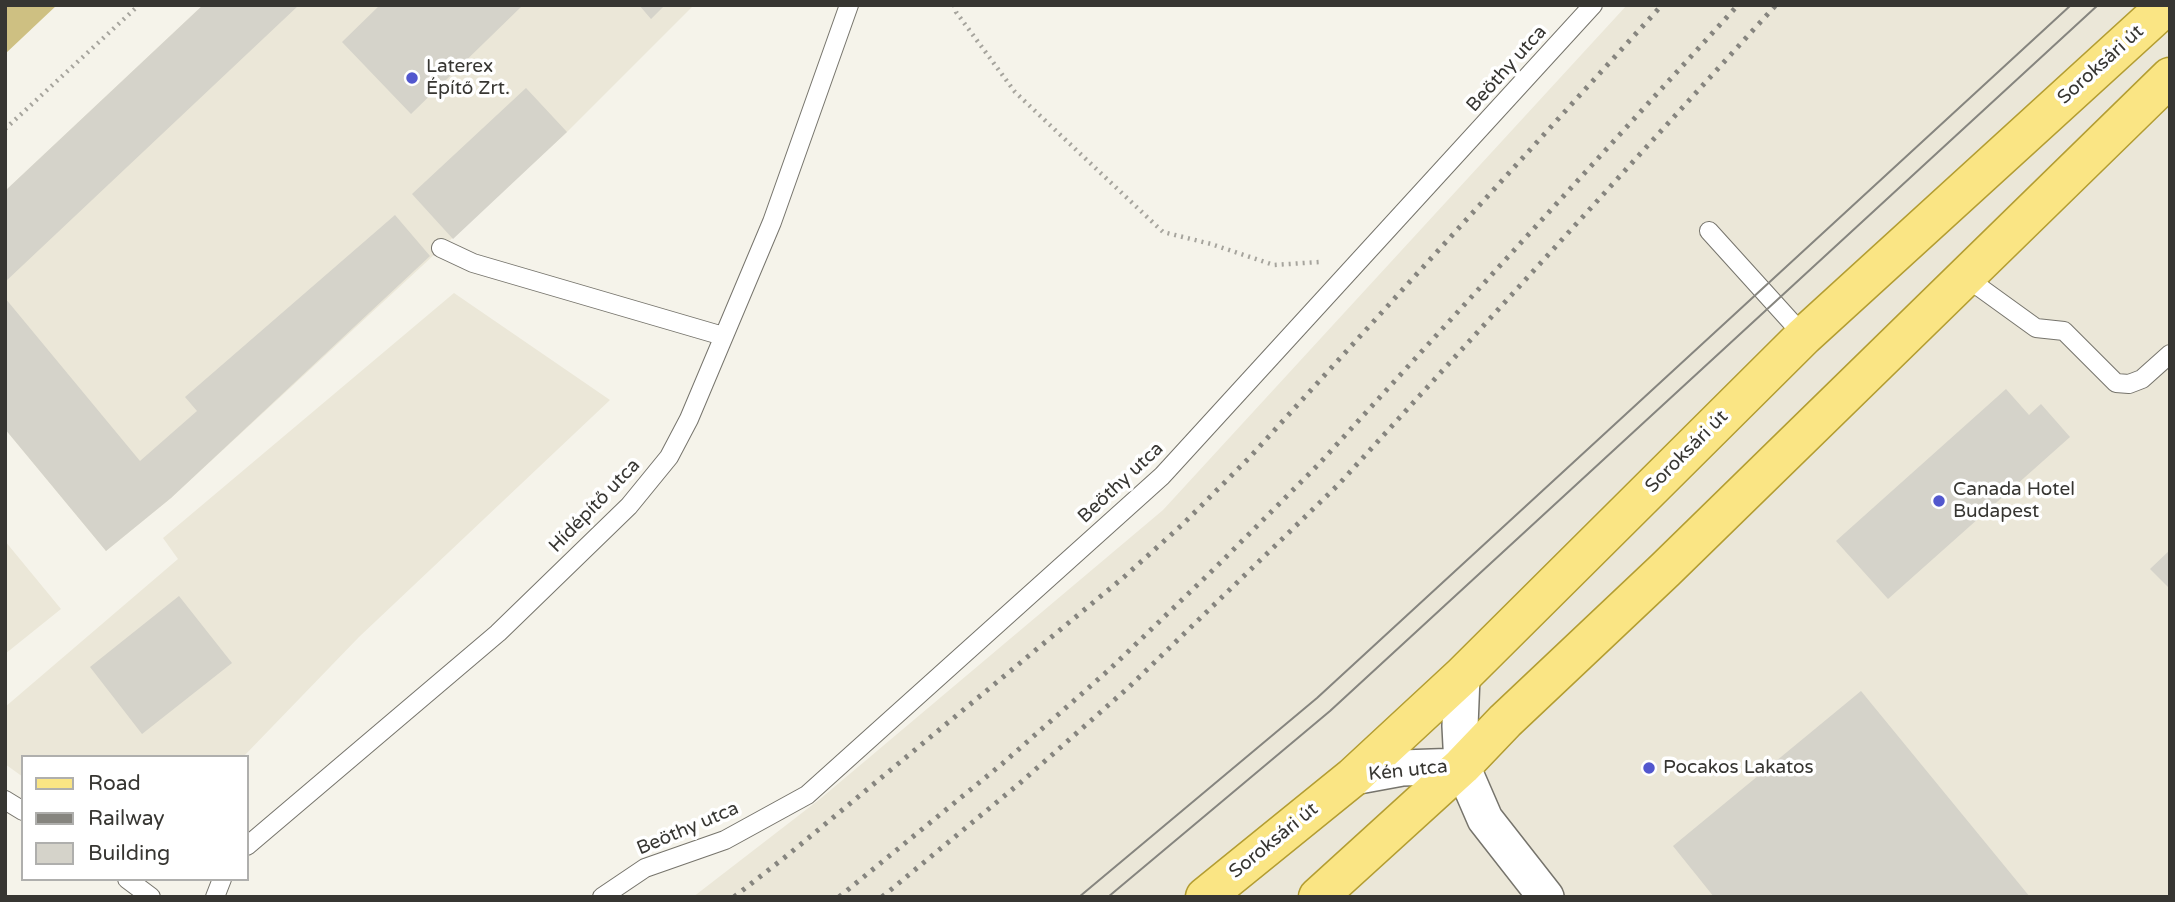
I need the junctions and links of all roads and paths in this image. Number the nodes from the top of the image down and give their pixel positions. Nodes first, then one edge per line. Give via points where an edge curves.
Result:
1 (139, 5) edge
2 (849, 5) edge
3 (954, 5) edge
4 (1594, 5) edge
5 (2167, 5) edge
6 (2170, 77) edge
7 (5, 129) edge
8 (1709, 231) dead end
9 (441, 248) dead end
10 (1328, 261) dead end
11 (1964, 276) junction
12 (723, 336) junction
13 (1804, 336) junction
14 (2170, 354) edge
15 (1462, 676) junction
16 (1462, 766) junction
17 (1353, 777) junction
18 (5, 800) edge
19 (21, 810) edge
20 (248, 845) edge
21 (130, 881) edge
22 (151, 897) edge
23 (603, 897) edge
24 (1205, 897) edge
25 (1318, 897) edge
26 (1546, 897) edge

1 - 7 path
2 - 12 lane, Hídépítő utca via 772,222
3 - 10 path via 1015,92 1163,232 1274,265
4 - 23 lane, Beöthy utca via 1162,476 807,795 725,840 645,868
5 - 13 main road, Soroksári út
6 - 11 main road
8 - 13 lane
9 - 12 lane via 472,263
11 - 14 lane via 2036,328 2064,331 2116,383 2142,379
11 - 16 main road
12 - 20 lane, Hídépítő utca via 668,457 629,506 498,633
13 - 15 main road, Soroksári út
15 - 16 street, Kén utca
15 - 17 main road, Soroksári út
16 - 17 street, Kén utca via 1402,768
16 - 25 main road
16 - 26 street, Kén utca via 1485,819
17 - 24 main road, Soroksári út
18 - 19 lane
21 - 22 lane

